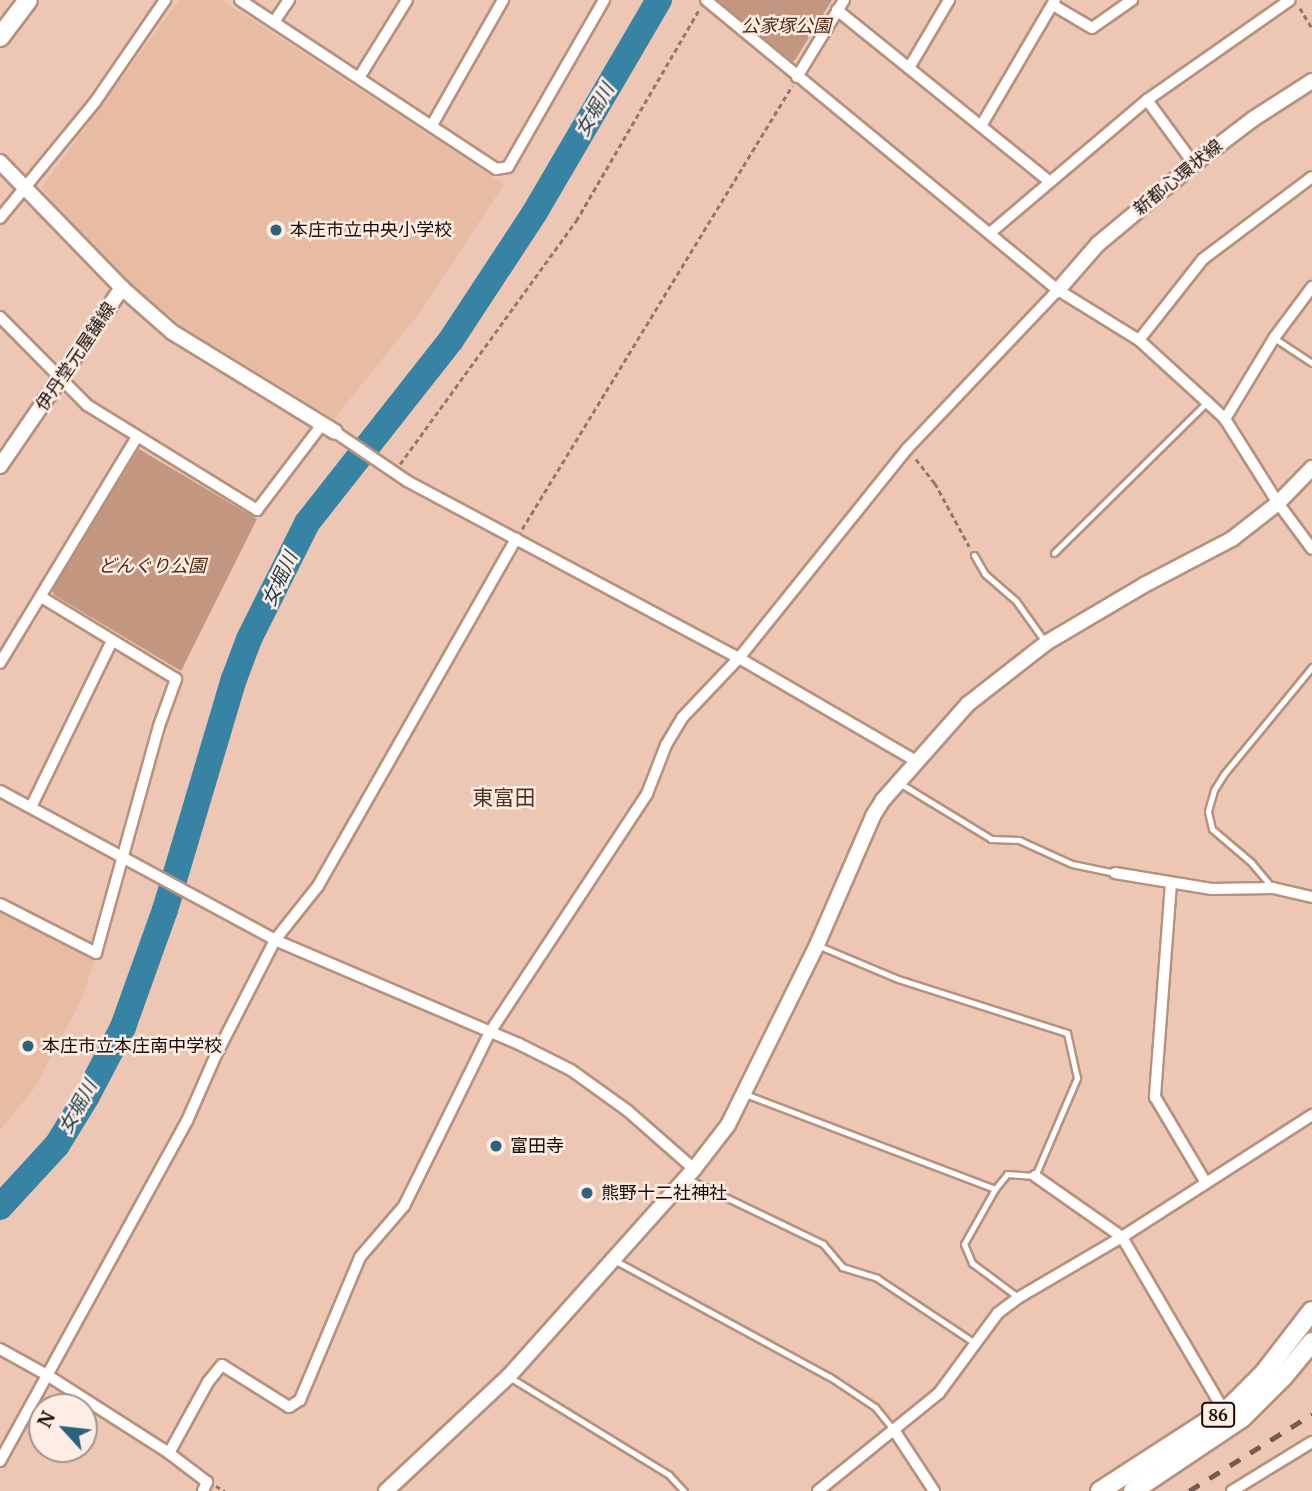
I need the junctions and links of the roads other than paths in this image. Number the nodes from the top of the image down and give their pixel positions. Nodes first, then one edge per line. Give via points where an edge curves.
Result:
1 (28, 0) edge
2 (165, 0) edge
3 (240, 0) edge
4 (289, 0) edge
5 (407, 0) edge
6 (503, 0) edge
7 (604, 0) edge
8 (705, 0) edge
9 (844, 0) edge
10 (949, 0) edge
11 (1132, 0) edge
12 (1054, 2) edge
13 (1294, 2) edge
14 (837, 10) junction
15 (274, 22) junction
16 (0, 37) edge
17 (909, 68) junction
18 (360, 76) junction
19 (797, 77) junction
20 (1312, 81) edge
21 (1147, 100) junction
22 (432, 125) junction
23 (981, 126) junction
24 (0, 162) edge
25 (1194, 164) junction
26 (1312, 177) edge
27 (1049, 181) junction
28 (26, 189) junction
29 (0, 218) edge
30 (990, 233) junction
31 (1312, 287) edge
32 (122, 288) junction
33 (1058, 290) junction
34 (2, 324) edge
35 (1274, 338) junction
36 (1139, 341) junction
37 (1312, 363) edge
38 (62, 380) junction
39 (1207, 402) junction
40 (1225, 419) junction
41 (323, 423) junction
42 (335, 432) joint
43 (136, 438) junction
44 (0, 466) edge
45 (1312, 468) edge
46 (1278, 503) junction
47 (516, 538) junction
48 (1312, 548) edge
49 (1054, 553) dead end
50 (974, 555) road end
51 (41, 597) junction
52 (112, 641) junction
53 (1046, 643) junction
54 (739, 658) junction
55 (0, 663) edge
56 (1312, 667) edge
57 (918, 762) junction
58 (898, 782) junction
59 (0, 791) edge
60 (31, 807) junction
61 (123, 857) junction
62 (1115, 873) joint
63 (1171, 883) junction
64 (1273, 888) junction
65 (1312, 897) edge
66 (0, 904) edge
67 (275, 940) junction
68 (817, 945) junction
69 (491, 1032) junction
70 (744, 1094) junction
71 (1312, 1115) edge
72 (689, 1174) junction
73 (1035, 1176) junction
74 (1206, 1183) junction
75 (995, 1189) junction
76 (1122, 1237) junction
77 (613, 1259) junction
78 (1018, 1298) junction
79 (1312, 1311) edge
80 (1312, 1342) edge
81 (976, 1344) junction
82 (0, 1349) edge
83 (47, 1375) junction
84 (509, 1376) junction
85 (1224, 1411) junction
86 (894, 1430) junction
87 (1312, 1442) edge
88 (169, 1453) junction
89 (0, 1461) edge
90 (203, 1491) edge
91 (386, 1491) edge
92 (684, 1491) edge
93 (818, 1491) edge
94 (934, 1491) edge
95 (1100, 1491) edge
96 (1133, 1491) edge
97 (1232, 1491) edge

1 - 16 main road
2 - 28 street via 95,102
3 - 15 street
4 - 15 street
5 - 18 street
6 - 22 street
7 - 22 street via 508,167 496,169
8 - 19 street
9 - 14 street
10 - 17 street
11 - 12 street via 1092,29
12 - 23 street
13 - 21 street
14 - 17 street
14 - 19 street
15 - 18 street
17 - 23 street
18 - 22 street
19 - 30 street
20 - 25 street, 新都心環状線
21 - 25 street
21 - 27 street
23 - 27 street
24 - 28 street, 伊丹堂元屋舗線
25 - 33 street, 新都心環状線 via 1098,244
26 - 36 street via 1203,259
27 - 30 street
28 - 29 street
28 - 32 street, 伊丹堂元屋舗線
30 - 33 street
31 - 35 street
32 - 38 street, 伊丹堂元屋舗線
32 - 41 street via 172,332
33 - 36 street
33 - 54 street via 907,449
34 - 38 street
35 - 37 lane
35 - 40 street
36 - 39 street
38 - 43 street via 87,405
38 - 44 street, 伊丹堂元屋舗線
39 - 40 street
39 - 49 lane
40 - 46 street
41 - 42 street
41 - 43 street via 257,510
42 - 47 street via 394,472
43 - 51 street
45 - 46 street
46 - 48 street
46 - 53 street via 1232,539
47 - 54 street
47 - 67 street via 318,886
50 - 53 lane via 985,574 1016,601
51 - 52 street
51 - 55 street
52 - 60 street
52 - 61 street via 176,678
53 - 57 street via 968,704
54 - 57 street
54 - 69 street via 682,718 647,794
56 - 64 lane via 1224,774 1208,811 1212,829
57 - 58 street
58 - 62 lane via 991,839 1018,840 1072,864
58 - 68 street via 873,816
59 - 60 street
60 - 61 street
61 - 66 street via 96,953
61 - 67 street
62 - 63 street
63 - 64 street via 1212,889
63 - 74 street via 1155,1097
64 - 65 street
67 - 69 street
67 - 83 street via 187,1121
68 - 70 street
68 - 73 lane via 898,979 1067,1034 1077,1078
69 - 72 street via 570,1070 628,1111
69 - 88 street via 404,1206 360,1257 300,1400 289,1407 222,1365
70 - 72 street via 728,1125
70 - 75 lane
71 - 74 street
72 - 77 street
72 - 81 lane via 823,1244 842,1267 877,1278
73 - 75 lane via 1007,1174
73 - 76 street
74 - 76 street
75 - 78 lane via 964,1244 972,1262
76 - 78 street
76 - 85 street
77 - 84 street
77 - 86 lane via 830,1377 875,1407
78 - 81 street via 998,1313
79 - 85 main road, 86 via 1264,1373
80 - 96 main road, 86 via 1242,1418
81 - 86 street via 939,1393
82 - 83 street
83 - 88 street
83 - 89 street
84 - 91 street
84 - 92 lane via 669,1475
85 - 95 main road, 86
86 - 93 street
86 - 94 street
87 - 97 street
88 - 90 street via 207,1482

